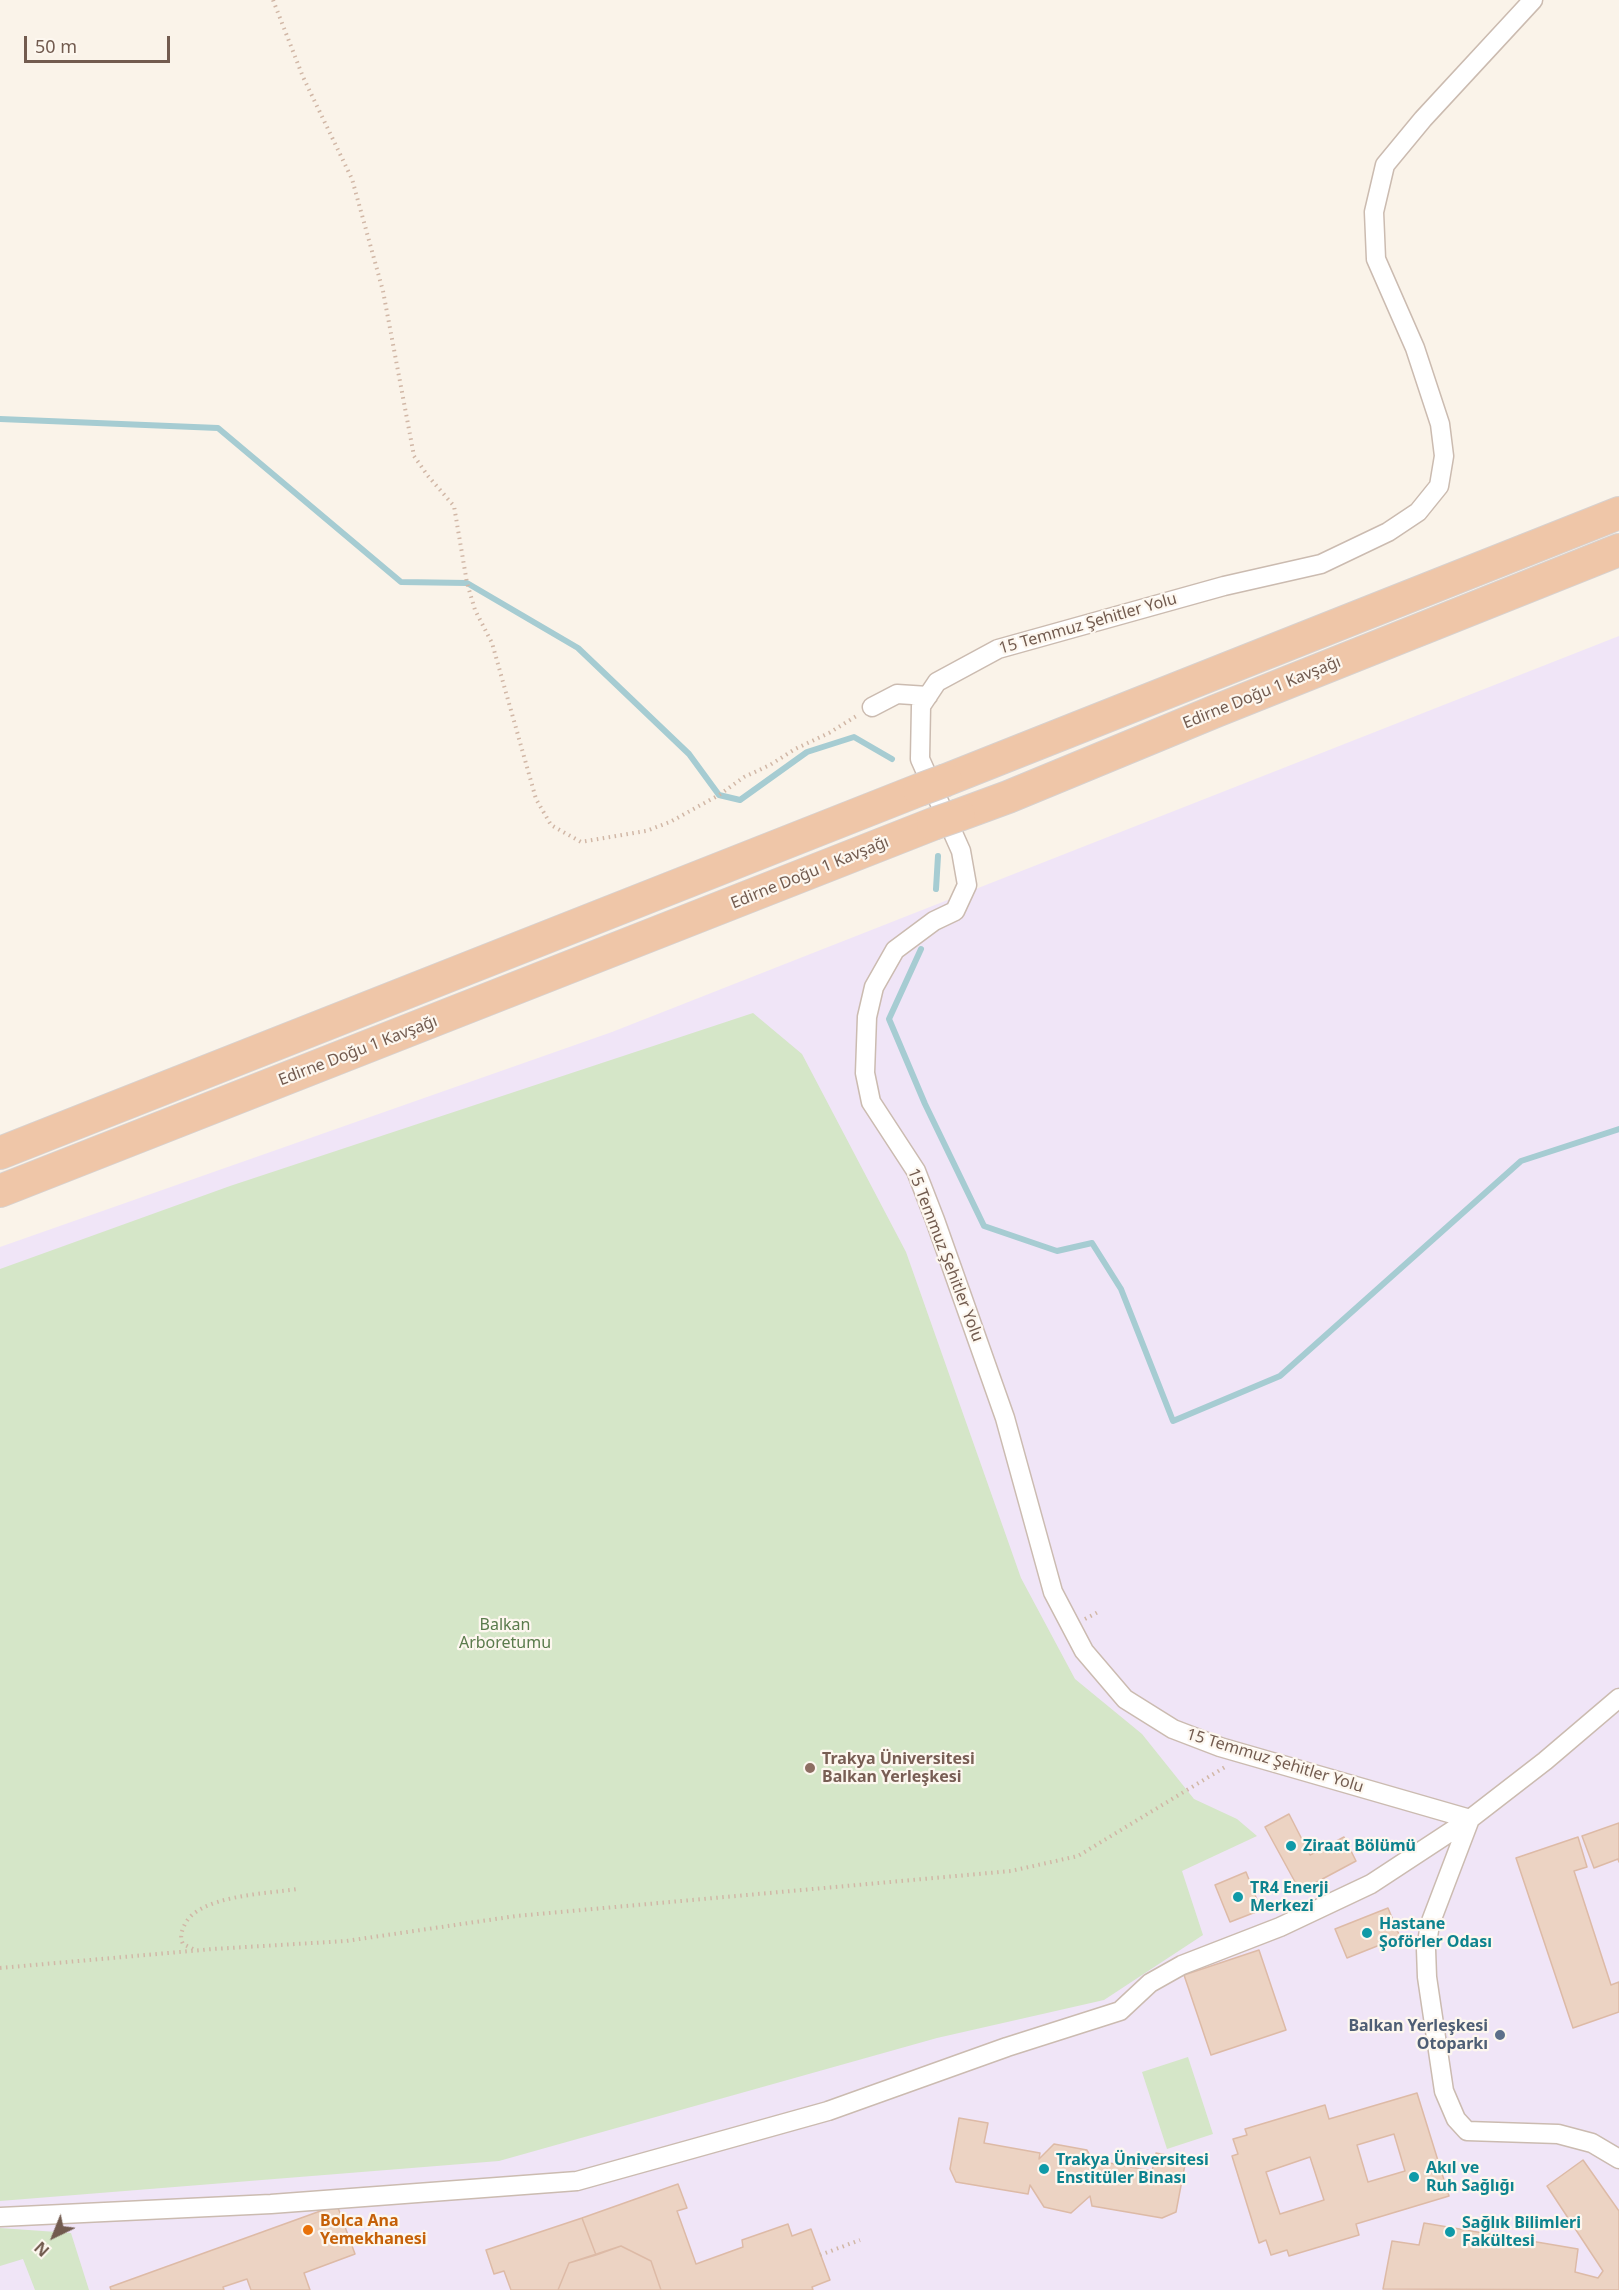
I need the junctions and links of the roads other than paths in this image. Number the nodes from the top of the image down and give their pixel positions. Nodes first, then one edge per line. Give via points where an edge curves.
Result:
1 (1533, 0) edge
2 (1619, 513) edge
3 (1619, 550) edge
4 (928, 696) junction
5 (872, 706) road end
6 (0, 1153) edge
7 (0, 1191) edge
8 (1619, 1698) edge
9 (1470, 1819) junction
10 (1619, 2158) edge
11 (0, 2217) edge

1 - 4 street, 15 Temmuz Şehitler Yolu via 1423,119 1382,174 1374,212 1376,259 1418,359 1440,424 1444,456 1439,486 1418,512 1388,532 1321,564 1224,586 998,649 937,682
2 - 6 highway
3 - 7 highway, Edirne Doğu 1 Kavşağı via 1008,797
4 - 5 street via 897,694
4 - 9 street, 15 Temmuz Şehitler Yolu via 921,706 920,759 961,851 967,885 955,911 934,921 895,950 874,987 867,1017 866,1073 871,1102 916,1171 935,1220 1005,1418 1053,1592 1084,1651 1125,1699 1173,1729 1220,1747
8 - 9 street
9 - 10 street via 1430,1924 1426,1949 1426,1977 1444,2091 1456,2119 1467,2131 1558,2134 1592,2143
9 - 11 street via 1371,1884 1280,1927 1182,1965 1150,1983 1120,2011 828,2111 577,2181 271,2204

